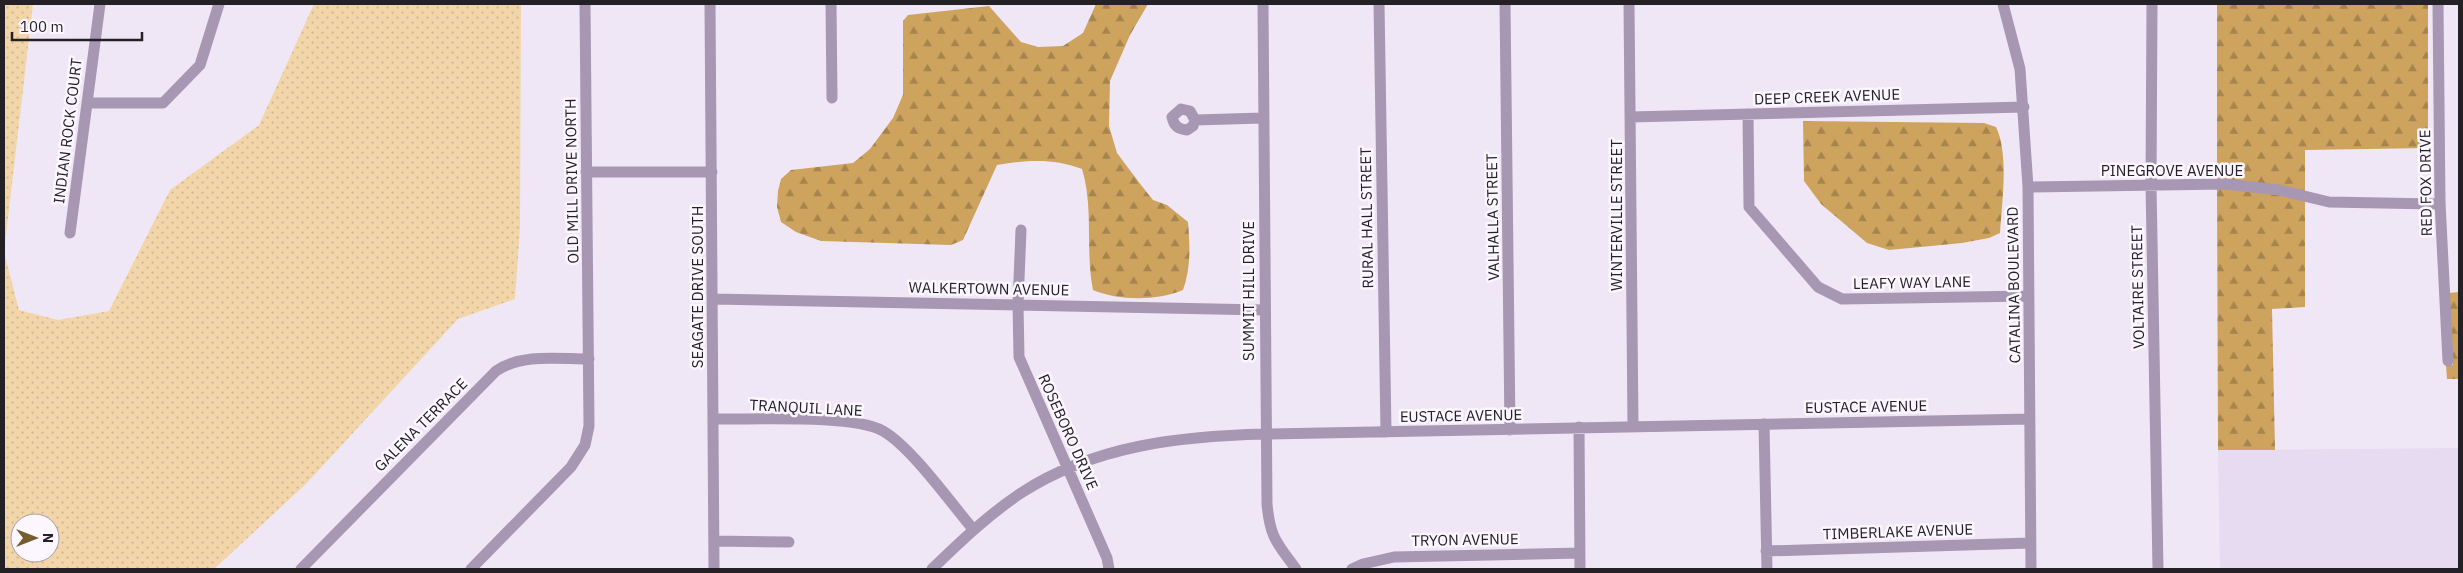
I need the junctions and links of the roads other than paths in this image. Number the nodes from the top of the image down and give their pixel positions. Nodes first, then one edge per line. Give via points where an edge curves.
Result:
1 (100, 4) edge
2 (219, 4) edge
3 (585, 4) edge
4 (710, 4) edge
5 (830, 4) edge
6 (1263, 4) edge
7 (1379, 4) edge
8 (1505, 4) edge
9 (1629, 4) edge
10 (2003, 4) edge
11 (2152, 4) edge
12 (2438, 4) edge
13 (832, 98) dead end
14 (87, 103) junction
15 (2024, 107) junction
16 (1748, 114) junction
17 (1631, 117) junction
18 (1263, 118) junction
19 (1195, 120) dead end
20 (586, 172) junction
21 (712, 172) junction
22 (2151, 185) junction
23 (2028, 187) junction
24 (2434, 204) dead end
25 (1021, 230) dead end
26 (70, 233) dead end
27 (2028, 296) junction
28 (714, 299) junction
29 (1018, 304) junction
30 (1264, 310) junction
31 (589, 359) junction
32 (2448, 361) dead end
33 (713, 419) junction
34 (2030, 419) junction
35 (1764, 424) junction
36 (1634, 426) junction
37 (1578, 428) junction
38 (1510, 430) junction
39 (1386, 432) junction
40 (1266, 434) junction
41 (1068, 468) junction
42 (973, 529) junction
43 (714, 541) junction
44 (789, 542) dead end
45 (2030, 543) junction
46 (1766, 551) junction
47 (1580, 553) junction
48 (301, 569) edge
49 (471, 569) edge
50 (714, 569) edge
51 (932, 569) edge
52 (1109, 569) edge
53 (1296, 569) edge
54 (1352, 569) edge
55 (1580, 569) edge
56 (1766, 569) edge
57 (2031, 569) edge
58 (2158, 569) edge

1 - 14 street, INDIAN ROCK COURT
2 - 14 street via 200,65 163,103
3 - 20 street, OLD MILL DRIVE NORTH
4 - 21 street, SEAGATE DRIVE SOUTH
5 - 13 street
6 - 18 street, SUMMIT HILL DRIVE
7 - 39 street, RURAL HALL STREET
8 - 38 street, VALHALLA STREET
9 - 17 street, WINTERVILLE STREET
10 - 15 street, CATALINA BOULEVARD via 2014,42
11 - 22 street, VOLTAIRE STREET
12 - 32 street, RED FOX DRIVE via 2440,202
14 - 26 street, INDIAN ROCK COURT
15 - 16 street, DEEP CREEK AVENUE
15 - 23 street, CATALINA BOULEVARD
16 - 17 street, DEEP CREEK AVENUE
16 - 27 street, LEAFY WAY LANE via 1749,208 1818,287 1842,299
17 - 36 street, WINTERVILLE STREET
18 - 19 street
18 - 30 street, SUMMIT HILL DRIVE
20 - 21 street
20 - 31 street, OLD MILL DRIVE NORTH
21 - 28 street, SEAGATE DRIVE SOUTH
22 - 23 street, PINEGROVE AVENUE
22 - 24 street, PINEGROVE AVENUE via 2225,184 2279,190 2329,202
22 - 58 street, VOLTAIRE STREET
23 - 27 street, CATALINA BOULEVARD
25 - 29 street, ROSEBORO DRIVE
27 - 34 street, CATALINA BOULEVARD
28 - 29 street, WALKERTOWN AVENUE
28 - 33 street, SEAGATE DRIVE SOUTH
29 - 30 street, WALKERTOWN AVENUE
29 - 41 street, ROSEBORO DRIVE via 1019,357
30 - 40 street, SUMMIT HILL DRIVE
31 - 48 street, GALENA TERRACE via 526,359 496,371
31 - 49 street, OLD MILL DRIVE NORTH via 589,426 579,457
33 - 42 street, TRANQUIL LANE via 842,421 883,431 901,445
33 - 43 street, SEAGATE DRIVE SOUTH
34 - 35 street, EUSTACE AVENUE
34 - 45 street, CATALINA BOULEVARD
35 - 36 street, EUSTACE AVENUE
35 - 46 street
36 - 37 street, EUSTACE AVENUE
37 - 38 street, EUSTACE AVENUE
37 - 47 street
38 - 39 street, EUSTACE AVENUE
39 - 40 street, EUSTACE AVENUE
40 - 41 street, EUSTACE AVENUE via 1156,442
40 - 53 street, SUMMIT HILL DRIVE via 1269,528
41 - 42 street, EUSTACE AVENUE via 1022,493
41 - 52 street, ROSEBORO DRIVE
42 - 51 street, EUSTACE AVENUE
43 - 44 street
43 - 50 street, SEAGATE DRIVE SOUTH
45 - 46 street, TIMBERLAKE AVENUE
45 - 57 street, CATALINA BOULEVARD
46 - 56 street
47 - 54 street, TRYON AVENUE via 1394,557
47 - 55 street

